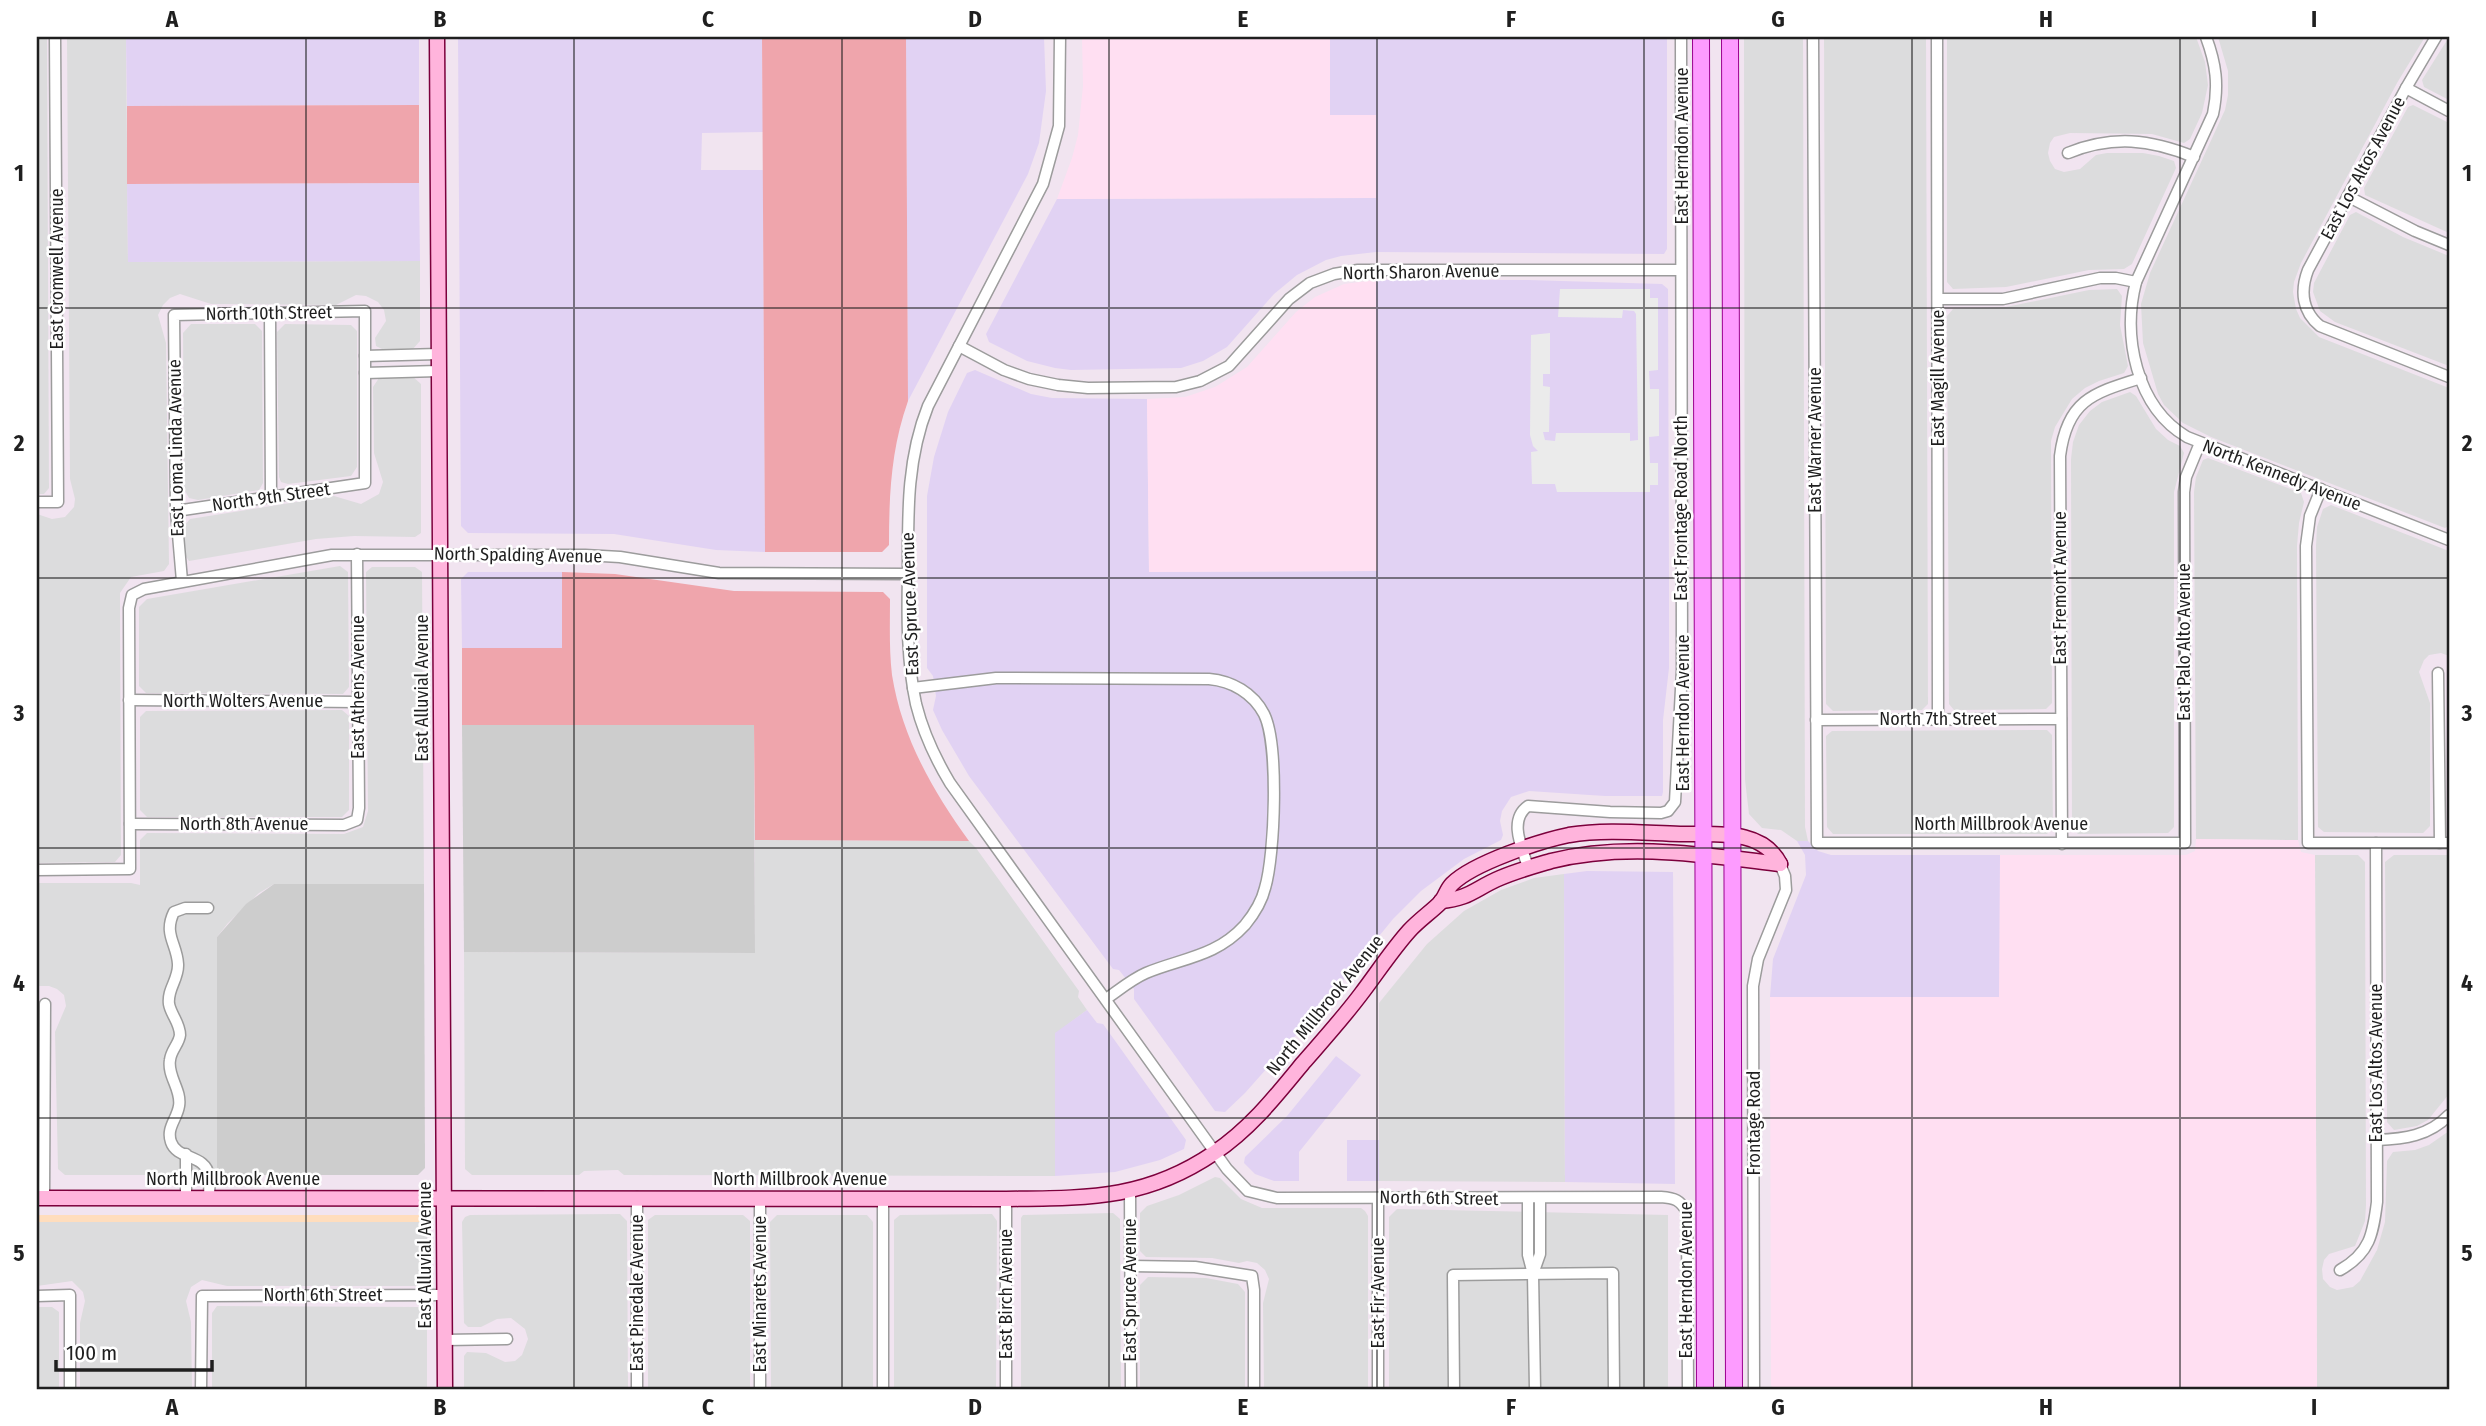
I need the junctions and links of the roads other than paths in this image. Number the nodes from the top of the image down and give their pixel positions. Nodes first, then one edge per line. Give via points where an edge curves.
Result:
1 (55, 37) edge
2 (437, 37) edge
3 (1060, 37) edge
4 (1681, 37) edge
5 (1701, 37) edge
6 (1730, 37) edge
7 (1813, 37) edge
8 (1937, 37) edge
9 (2206, 37) edge
10 (2437, 37) edge
11 (2406, 88) junction
12 (2449, 111) edge
13 (2068, 153) dead end
14 (2194, 157) junction
15 (2348, 197) junction
16 (2449, 245) edge
17 (1680, 270) junction
18 (2136, 282) junction
19 (1938, 299) junction
20 (270, 314) junction
21 (174, 315) joint
22 (958, 346) junction
23 (438, 354) junction
24 (365, 356) junction
25 (438, 371) junction
26 (365, 373) junction
27 (2449, 377) edge
28 (2141, 378) junction
29 (2200, 443) junction
30 (2320, 489) junction
31 (271, 498) junction
32 (37, 502) edge
33 (176, 511) junction
34 (2449, 540) edge
35 (357, 554) junction
36 (440, 554) junction
37 (908, 574) junction
38 (182, 581) junction
39 (2438, 673) dead end
40 (913, 688) junction
41 (129, 700) junction
42 (358, 702) junction
43 (1938, 718) junction
44 (2061, 719) junction
45 (1816, 720) junction
46 (357, 820) joint
47 (130, 824) junction
48 (1703, 834) junction
49 (1731, 836) junction
50 (2185, 843) joint
51 (2376, 843) junction
52 (2444, 843) edge
53 (1817, 844) joint
54 (2062, 844) junction
55 (1523, 849) junction
56 (1703, 854) junction
57 (1731, 858) junction
58 (1780, 864) junction
59 (1528, 867) junction
60 (37, 870) edge
61 (1441, 901) junction
62 (208, 908) dead end
63 (1106, 999) junction
64 (45, 1003) dead end
65 (2449, 1115) edge
66 (2377, 1140) junction
67 (1215, 1152) junction
68 (186, 1154) junction
69 (1130, 1191) junction
70 (637, 1197) junction
71 (41, 1198) edge
72 (186, 1198) junction
73 (209, 1198) junction
74 (444, 1198) junction
75 (760, 1198) junction
76 (883, 1198) junction
77 (1378, 1198) junction
78 (1006, 1199) junction
79 (1534, 1199) junction
80 (1131, 1266) junction
81 (2340, 1270) dead end
82 (1533, 1274) junction
83 (444, 1295) junction
84 (37, 1296) edge
85 (507, 1339) dead end
86 (444, 1340) junction
87 (70, 1389) edge
88 (201, 1389) edge
89 (445, 1389) edge
90 (637, 1389) edge
91 (760, 1389) edge
92 (883, 1389) edge
93 (1006, 1389) edge
94 (1131, 1389) edge
95 (1254, 1389) edge
96 (1378, 1389) edge
97 (1454, 1389) edge
98 (1535, 1389) edge
99 (1614, 1389) edge
100 (1688, 1389) edge
101 (1705, 1389) edge
102 (1734, 1389) edge
103 (1754, 1389) edge

1 - 32 street, East Cromwell Avenue via 58,502
2 - 23 street, East Alluvial Avenue
3 - 22 street, East Spruce Avenue via 1060,111 1050,164
4 - 17 street, East Frontage Road North
5 - 48 main road, East Herndon Avenue
6 - 49 main road
7 - 45 street, East Warner Avenue
8 - 19 street, East Magill Avenue
9 - 14 street via 2218,85 2213,114
10 - 11 street, East Los Altos Avenue
11 - 12 street
11 - 15 street, East Los Altos Avenue
13 - 14 street via 2093,143 2125,141 2165,145
14 - 18 street
15 - 16 street
15 - 27 street, East Los Altos Avenue via 2303,288 2314,321
17 - 22 street, North Sharon Avenue via 1358,270 1334,274 1289,299 1228,366 1176,387 1058,385 1004,370
17 - 55 street, East Frontage Road North via 1682,670 1675,802 1661,813 1528,806 1517,823
18 - 19 street via 2100,278 2003,299
18 - 28 street via 2130,324
19 - 43 street, East Magill Avenue
20 - 21 street, North 10th Street
20 - 24 street, North 10th Street via 365,311
20 - 31 street
21 - 33 street, East Loma Linda Avenue
22 - 37 street, East Spruce Avenue via 928,406 915,448 909,485
23 - 24 street
23 - 25 street, East Alluvial Avenue
24 - 26 street
25 - 26 street
25 - 36 street, East Alluvial Avenue
26 - 31 street, North 9th Street via 365,483
28 - 29 street, North Kennedy Avenue via 2166,423
28 - 44 street, East Fremont Avenue via 2083,401 2063,435
29 - 30 street, North Kennedy Avenue
29 - 50 street, East Palo Alto Avenue via 2184,492
30 - 34 street, North Kennedy Avenue
30 - 51 street via 2306,546 2308,844
31 - 33 street, North 9th Street
33 - 38 street, East Loma Linda Avenue
35 - 36 street, North Spalding Avenue
35 - 38 street, North Spalding Avenue via 308,558
35 - 42 street, East Athens Avenue
36 - 37 street, North Spalding Avenue via 603,556 719,573
36 - 74 street, East Alluvial Avenue
37 - 40 street, East Spruce Avenue
38 - 41 street, North Spalding Avenue via 132,595
39 - 52 street
40 - 63 street, East Spruce Avenue via 924,729 950,783
40 - 63 street via 996,678 1209,679 1238,687 1264,713 1273,747 1273,846 1258,907 1245,925 1217,947 1137,977
41 - 42 street, North Wolters Avenue
41 - 47 street
42 - 46 street, East Athens Avenue
43 - 44 street, North 7th Street
43 - 45 street, North 7th Street
44 - 54 street, East Fremont Avenue
45 - 53 street, East Warner Avenue
46 - 47 street, North 8th Avenue via 344,825
47 - 60 street via 130,869
48 - 49 street, North Millbrook Avenue
48 - 55 street, North Millbrook Avenue via 1584,833
48 - 56 main road, East Herndon Avenue
49 - 57 main road
49 - 58 street, North Millbrook Avenue via 1761,842
50 - 54 street, North Millbrook Avenue
51 - 52 street
51 - 66 street, East Los Altos Avenue
53 - 54 street, North Millbrook Avenue
55 - 59 street, East Frontage Road North
55 - 61 street, North Millbrook Avenue via 1452,884
56 - 57 street, North Millbrook Avenue
56 - 59 street, North Millbrook Avenue via 1603,852
56 - 101 main road, East Herndon Avenue
57 - 58 street, North Millbrook Avenue
57 - 102 main road
58 - 103 street, Frontage Road via 1786,890 1758,959 1753,986
59 - 61 street, North Millbrook Avenue via 1461,899
61 - 67 street, North Millbrook Avenue via 1409,931 1259,1115
62 - 68 street via 185,908 174,912 171,919 178,977 171,987 170,1006 180,1035 169,1063 179,1100 170,1141
63 - 67 street, East Spruce Avenue
64 - 71 street
65 - 66 street via 2422,1134
66 - 81 street, East Los Altos Avenue via 2372,1231 2362,1253
67 - 69 street, North Millbrook Avenue via 1177,1175
67 - 77 street, North 6th Street via 1239,1184 1262,1196
68 - 72 street
68 - 73 street via 205,1165
69 - 78 street, North Millbrook Avenue via 1084,1198
69 - 80 street, East Spruce Avenue
70 - 74 street, North Millbrook Avenue
70 - 75 street, North Millbrook Avenue
70 - 90 street, East Pinedale Avenue
71 - 72 street, North Millbrook Avenue
72 - 73 street, North Millbrook Avenue
73 - 74 street, North Millbrook Avenue
74 - 83 street, East Alluvial Avenue
75 - 76 street, North Millbrook Avenue
75 - 91 street, East Minarets Avenue
76 - 78 street, North Millbrook Avenue
76 - 92 street
77 - 79 street, North 6th Street
77 - 96 street, East Fir Avenue
78 - 93 street, East Birch Avenue
79 - 82 street via 1528,1255
79 - 100 street, North 6th Street via 1661,1197 1681,1201 1687,1212
80 - 94 street, East Spruce Avenue
80 - 95 street via 1195,1267 1252,1276
82 - 97 street via 1453,1275
82 - 98 street
82 - 99 street via 1613,1273
83 - 86 street, East Alluvial Avenue
83 - 88 street, North 6th Street via 202,1296
84 - 87 street via 70,1296
85 - 86 street, East Alluvial Avenue
86 - 89 street, East Alluvial Avenue

